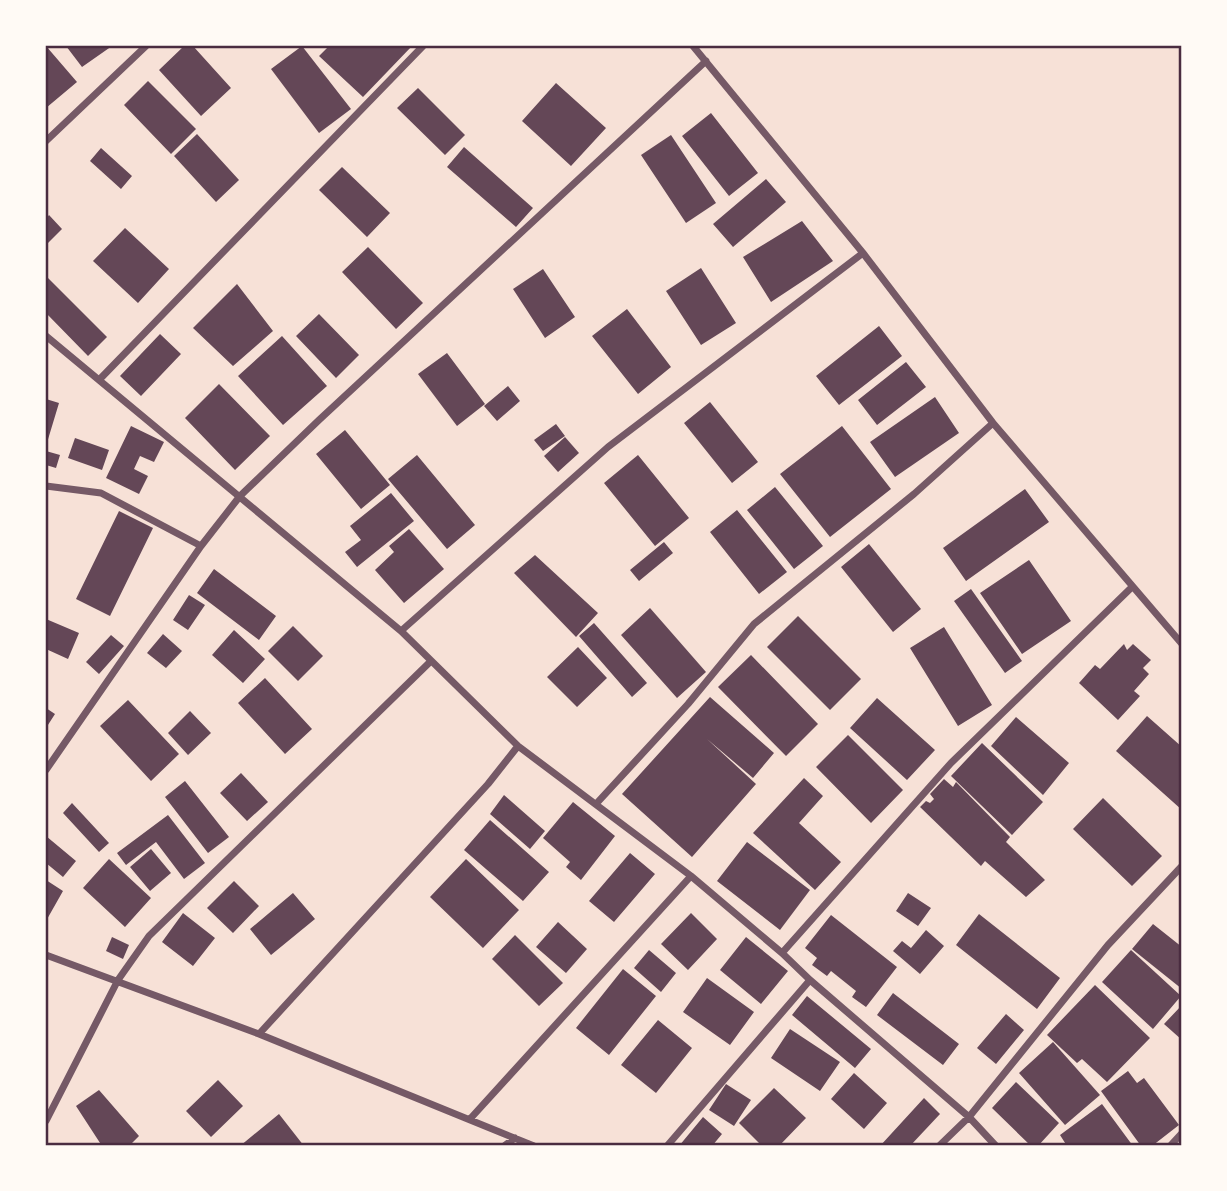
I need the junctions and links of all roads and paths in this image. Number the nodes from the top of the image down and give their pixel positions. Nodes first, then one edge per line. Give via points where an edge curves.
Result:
1 (146, 46) edge
2 (423, 46) edge
3 (693, 46) edge
4 (706, 61) junction
5 (46, 141) edge
6 (863, 253) junction
7 (46, 336) edge
8 (99, 380) junction
9 (993, 423) junction
10 (46, 486) edge
11 (240, 496) junction
12 (201, 546) junction
13 (1132, 587) junction
14 (401, 631) junction
15 (1181, 644) edge
16 (431, 661) junction
17 (518, 746) junction
18 (46, 770) edge
19 (596, 804) junction
20 (1181, 866) edge
21 (691, 876) junction
22 (782, 953) junction
23 (46, 955) edge
24 (118, 980) junction
25 (810, 980) junction
26 (259, 1034) junction
27 (969, 1117) junction
28 (470, 1119) junction
29 (46, 1121) edge
30 (1181, 1133) edge
31 (514, 1138) junction
32 (504, 1146) edge
33 (534, 1146) edge
34 (667, 1146) edge
35 (939, 1146) edge
36 (996, 1146) edge
37 (1170, 1146) edge

1 - 5 street
2 - 8 street
3 - 4 street
4 - 6 street
4 - 11 street
6 - 9 street
6 - 14 street via 608,447
7 - 8 street
8 - 11 street
9 - 13 street
9 - 19 street via 754,624
10 - 12 street via 101,493
11 - 12 street
11 - 14 street
12 - 18 street
13 - 15 street
13 - 22 street via 951,763
14 - 16 street
16 - 17 street
16 - 24 street via 149,936
17 - 19 street
17 - 26 street
19 - 21 street
20 - 27 street via 1108,945
21 - 22 street
21 - 28 street
22 - 25 street
23 - 24 street
24 - 26 street
24 - 29 street
25 - 27 street
25 - 34 street
26 - 28 street
27 - 35 street
27 - 36 street
28 - 31 street
30 - 37 street
31 - 32 street
31 - 33 street

